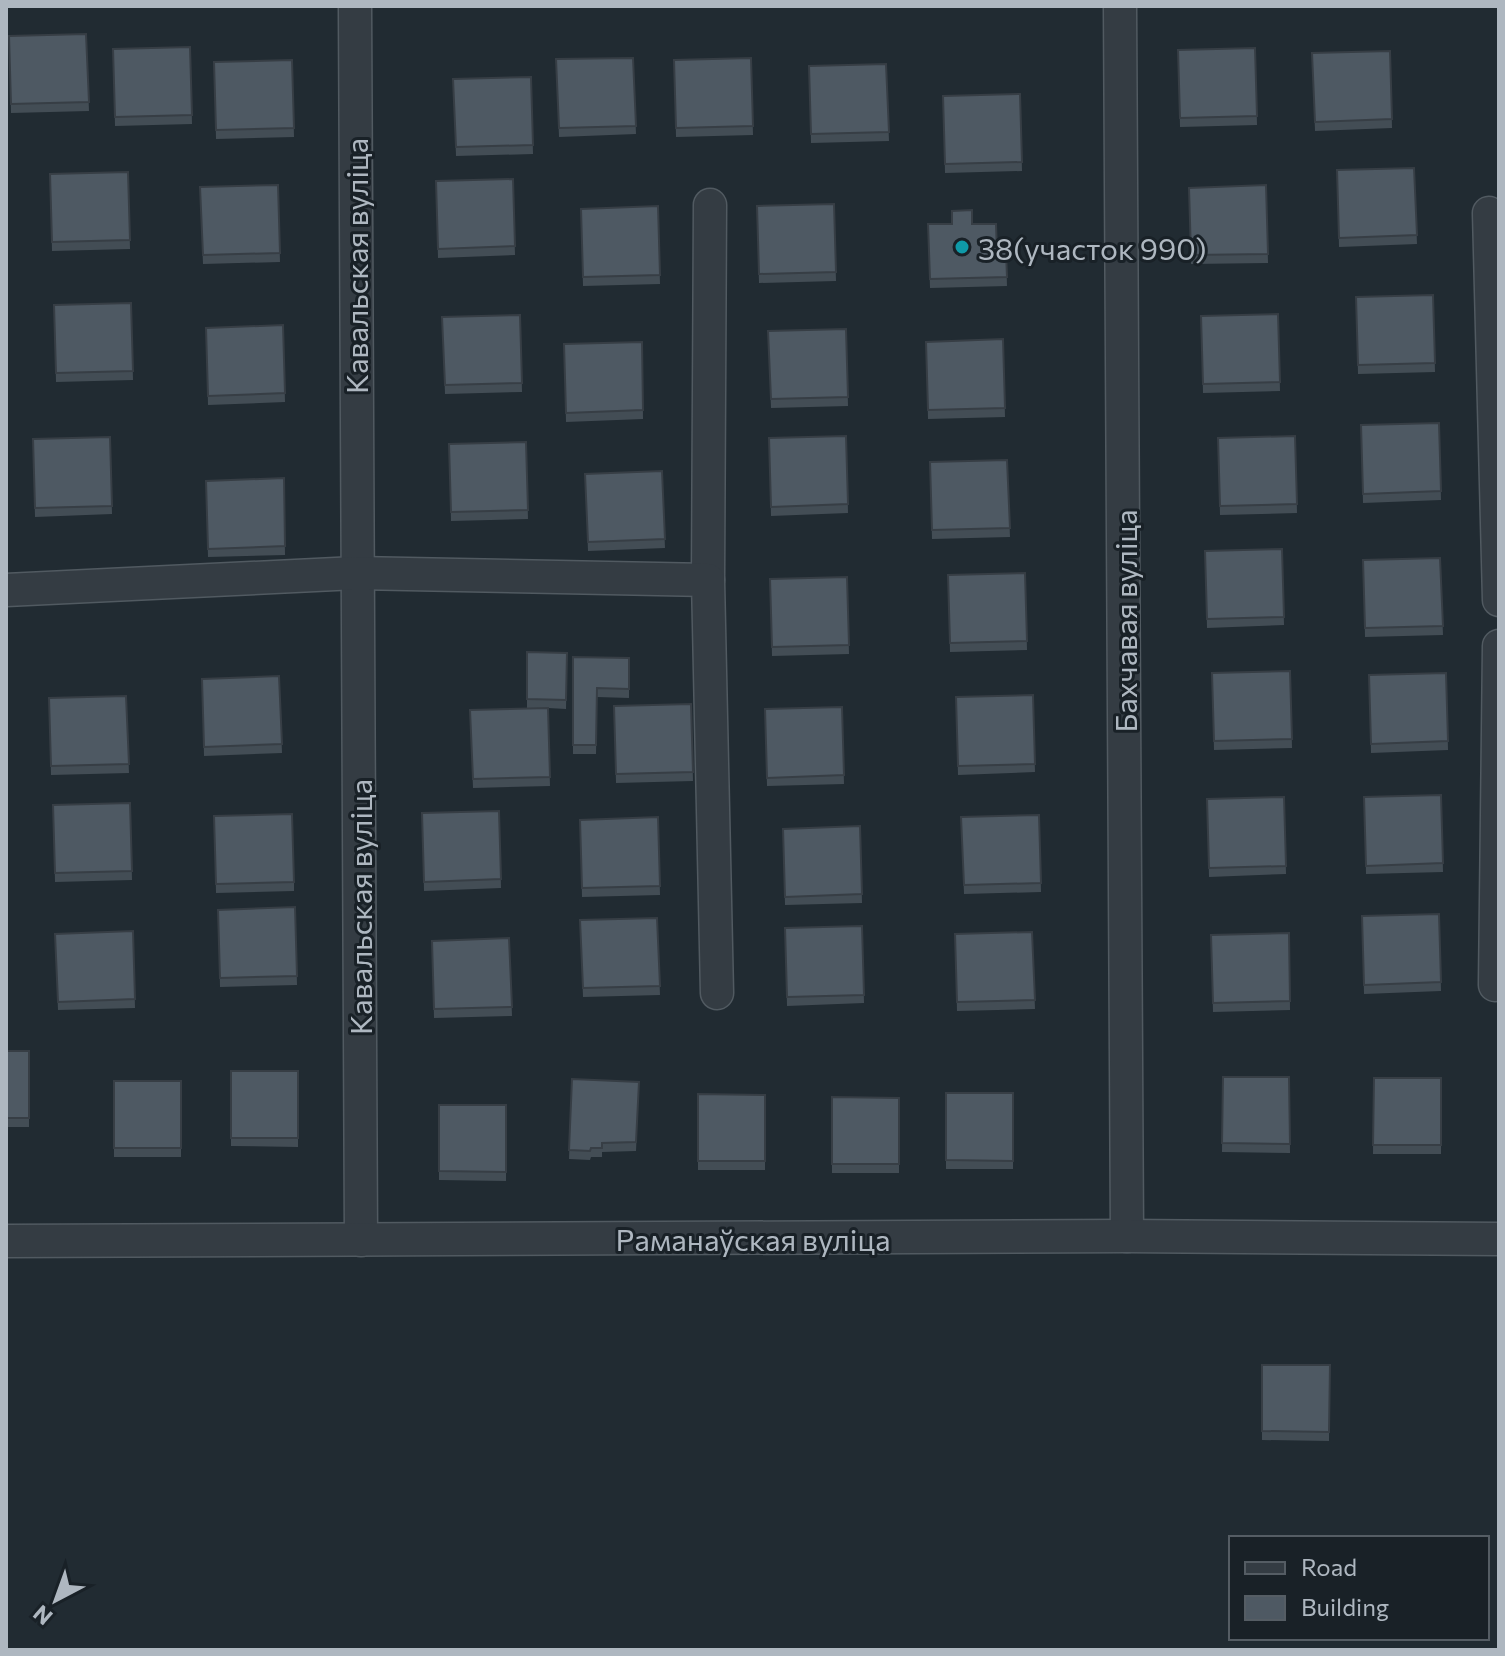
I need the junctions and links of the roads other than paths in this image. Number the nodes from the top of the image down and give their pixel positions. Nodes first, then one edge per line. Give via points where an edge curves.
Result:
1 (355, 6) edge
2 (1120, 6) edge
3 (710, 205) dead end
4 (1489, 213) dead end
5 (356, 573) junction
6 (708, 580) junction
7 (6, 590) edge
8 (1499, 600) edge
9 (1499, 646) edge
10 (1495, 985) dead end
11 (717, 993) dead end
12 (1127, 1236) junction
13 (1499, 1239) edge
14 (361, 1240) junction
15 (6, 1241) edge

1 - 5 street, Кавальская вуліца
2 - 12 street, Бахчавая вуліца
3 - 6 street
4 - 8 street
5 - 6 street
5 - 7 street
5 - 14 street, Кавальская вуліца
6 - 11 street
9 - 10 street
12 - 13 street, Раманаўская вуліца
12 - 14 street, Раманаўская вуліца
14 - 15 street, Раманаўская вуліца

